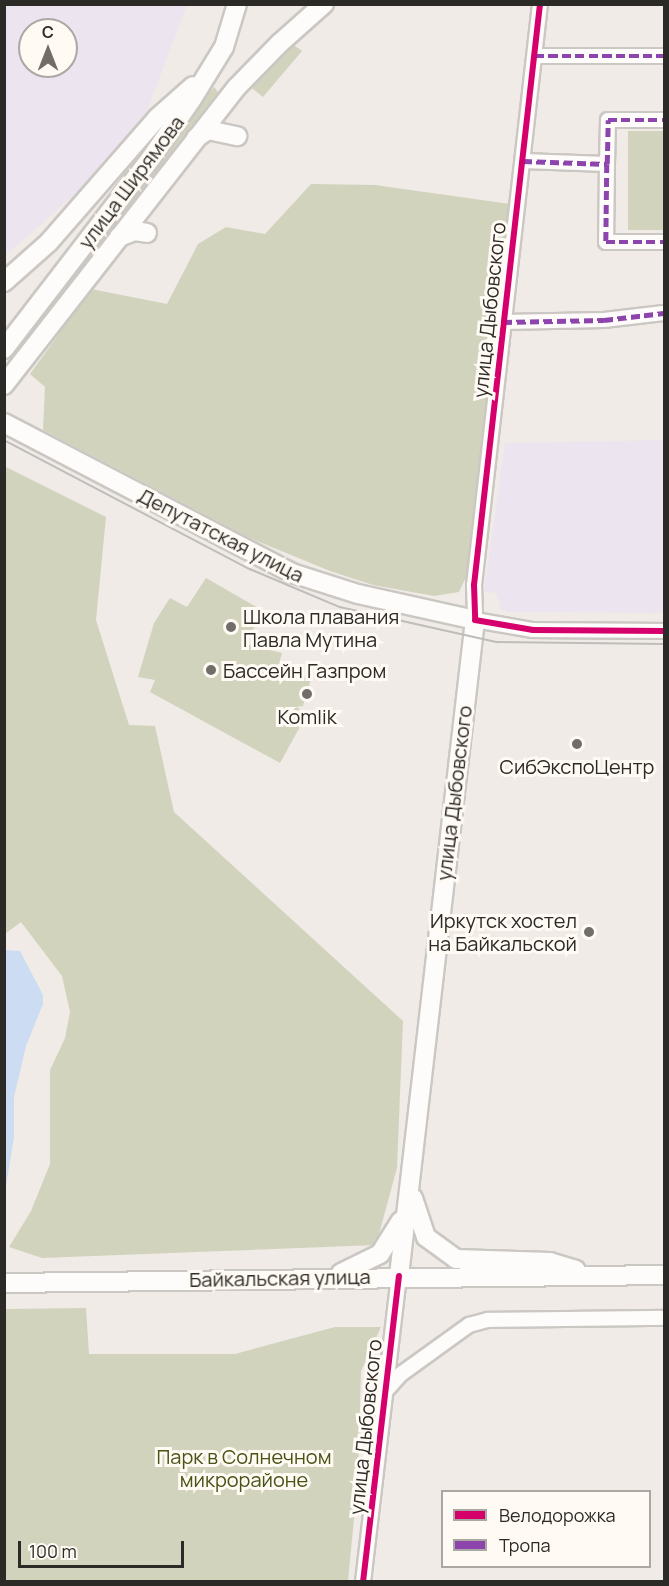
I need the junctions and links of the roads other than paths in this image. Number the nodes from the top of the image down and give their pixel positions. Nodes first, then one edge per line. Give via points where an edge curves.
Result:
1 (237, 4) edge
2 (324, 4) edge
3 (540, 4) edge
4 (535, 56) junction
5 (664, 56) edge
6 (208, 74) junction
7 (664, 120) edge
8 (237, 136) dead end
9 (184, 150) junction
10 (523, 161) junction
11 (607, 164) junction
12 (147, 233) dead end
13 (119, 237) junction
14 (664, 242) edge
15 (4, 282) edge
16 (664, 314) edge
17 (503, 322) junction
18 (4, 349) edge
19 (9, 379) edge
20 (4, 423) edge
21 (475, 620) junction
22 (664, 631) edge
23 (410, 1198) junction
24 (590, 1275) junction
25 (664, 1275) edge
26 (399, 1276) junction
27 (333, 1277) junction
28 (4, 1283) edge
29 (664, 1318) edge
30 (383, 1394) junction
31 (363, 1581) edge

1 - 6 main road, улица Ширямова via 224,47
2 - 9 main road via 280,43
3 - 4 street, улица Дыбовского
4 - 5 street
4 - 10 street, улица Дыбовского
6 - 15 main road via 157,118 49,242
6 - 18 main road, улица Ширямова via 151,159
7 - 11 street via 608,120
8 - 9 main road via 208,130
9 - 13 main road
10 - 11 street
10 - 17 street, улица Дыбовского
11 - 14 street via 606,242
12 - 13 main road via 135,231
13 - 19 main road
16 - 17 street via 604,320
17 - 21 street, улица Дыбовского via 474,585
20 - 21 main road, Депутатская улица via 292,573 358,594
21 - 22 street, Депутатская улица via 533,630
21 - 23 main road, улица Дыбовского
23 - 24 main road via 426,1237 456,1259 550,1262
23 - 26 main road, улица Дыбовского
23 - 27 main road via 380,1254
24 - 25 main road, Байкальская улица
24 - 26 main road, Байкальская улица
26 - 27 main road, Байкальская улица
26 - 30 street, улица Дыбовского
27 - 28 main road, Байкальская улица
29 - 30 street via 488,1320 469,1325 401,1374
30 - 31 street, улица Дыбовского

